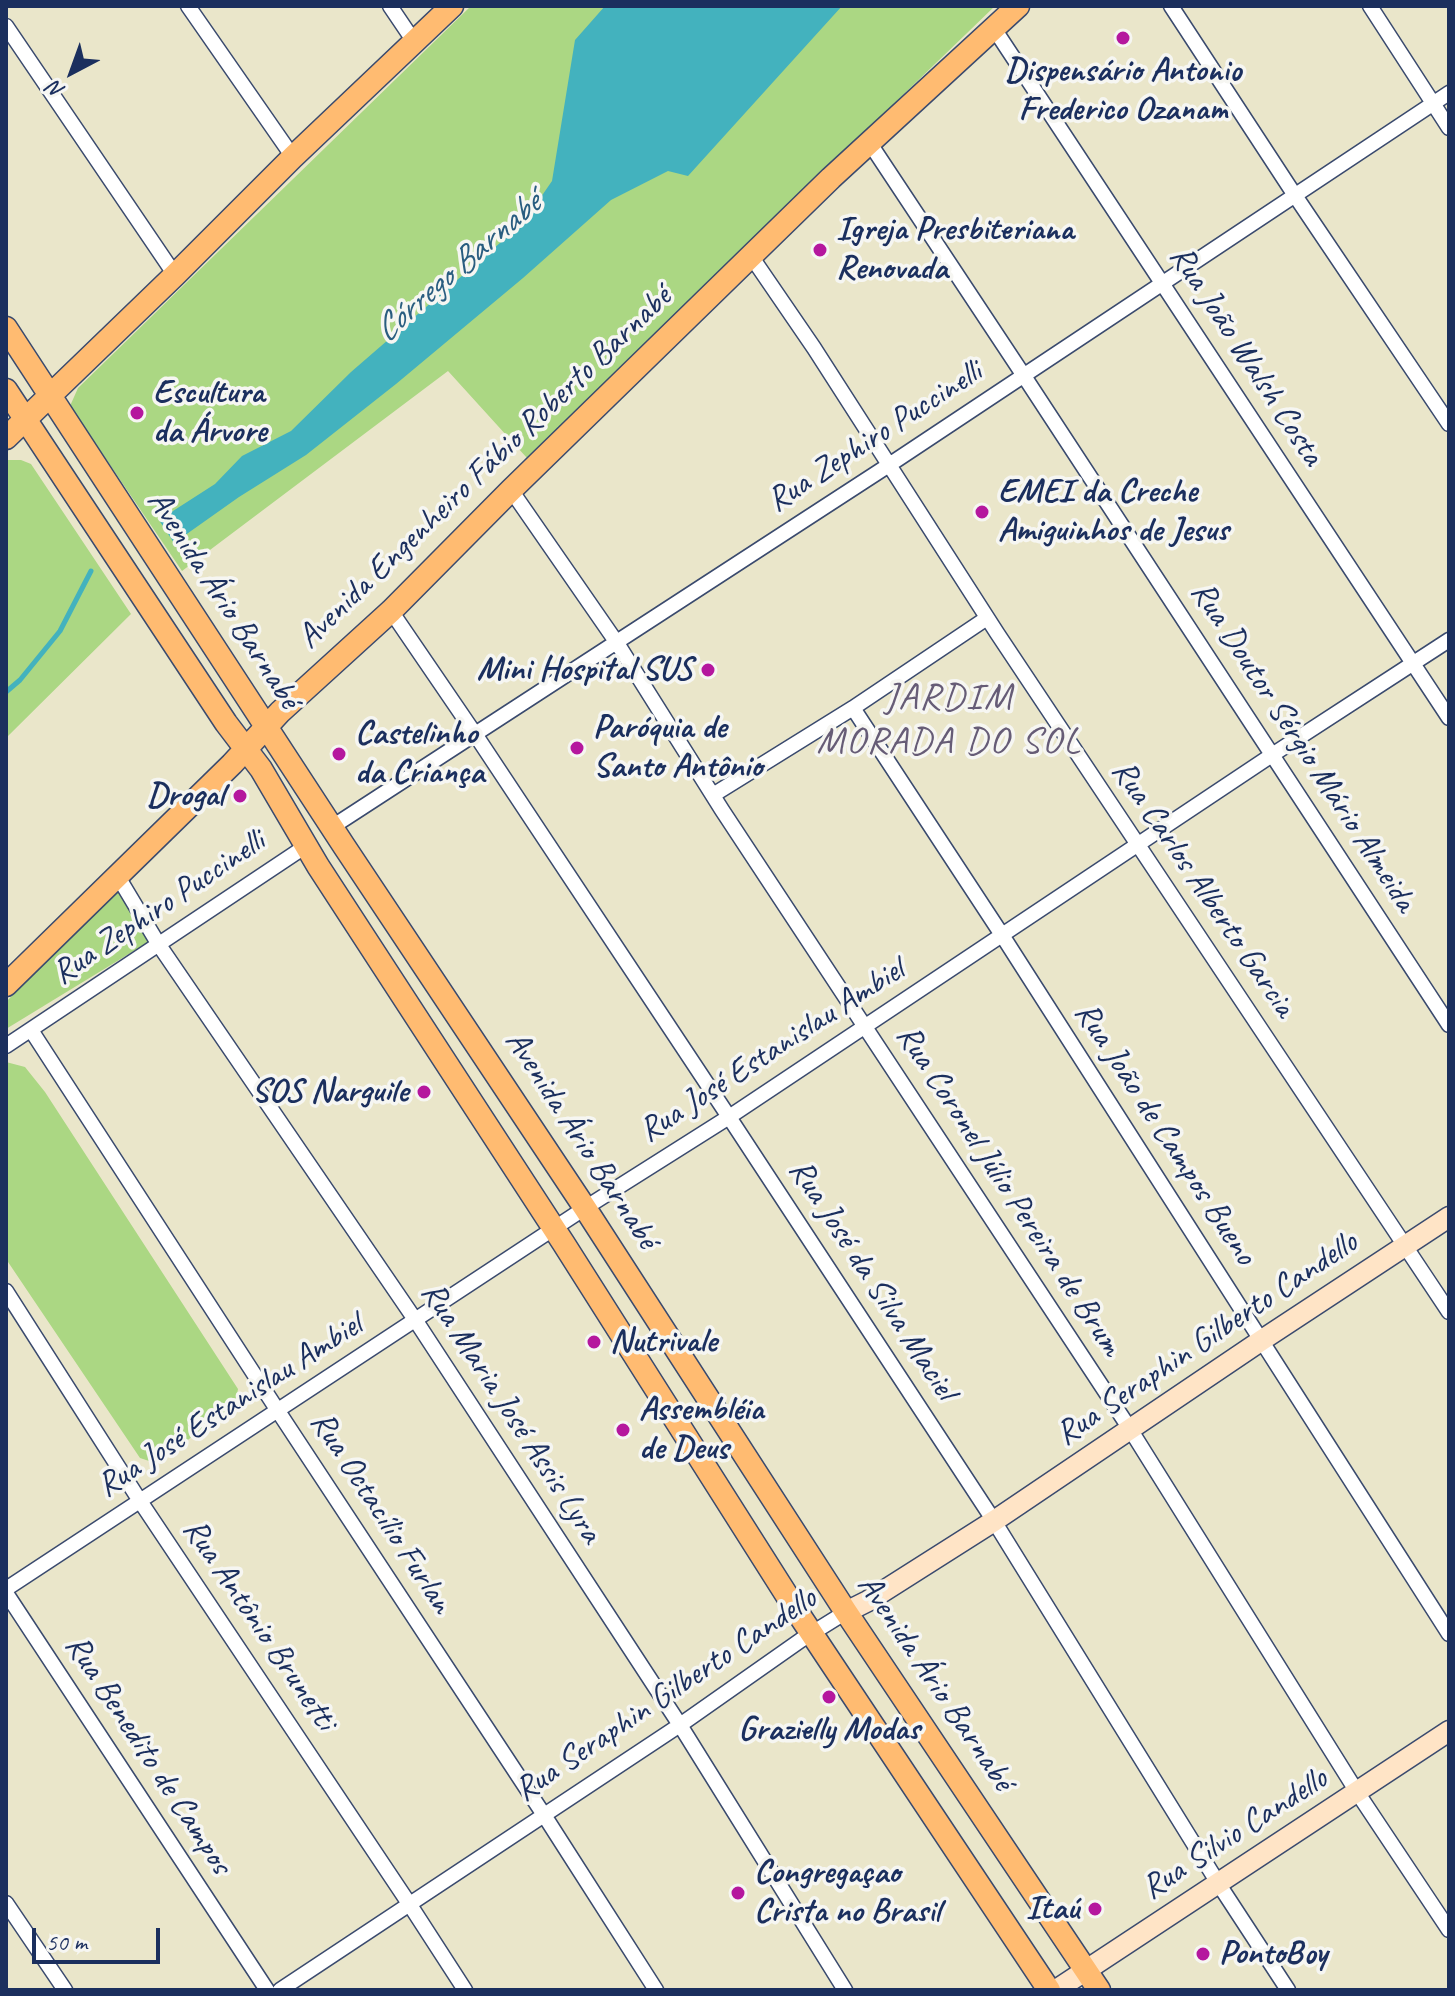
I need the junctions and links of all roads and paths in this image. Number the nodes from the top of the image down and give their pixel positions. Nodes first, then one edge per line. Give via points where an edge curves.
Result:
1 (188, 6) edge
2 (390, 6) edge
3 (452, 6) edge
4 (1018, 6) edge
5 (1171, 6) edge
6 (1370, 6) edge
7 (6, 26) edge
8 (993, 27) junction
9 (415, 43) junction
10 (1449, 93) edge
11 (1433, 104) junction
12 (1449, 128) edge
13 (869, 142) junction
14 (293, 157) junction
15 (1294, 194) junction
16 (751, 256) junction
17 (175, 275) junction
18 (1162, 284) junction
19 (6, 328) edge
20 (1024, 376) junction
21 (6, 390) edge
22 (50, 395) junction
23 (25, 418) junction
24 (1449, 424) edge
25 (6, 438) edge
26 (889, 465) junction
27 (511, 490) junction
28 (391, 611) junction
29 (987, 618) junction
30 (1449, 640) edge
31 (617, 643) junction
32 (1414, 664) junction
33 (853, 708) junction
34 (1449, 718) edge
35 (266, 727) junction
36 (475, 734) junction
37 (247, 749) junction
38 (1272, 755) junction
39 (713, 795) junction
40 (332, 827) junction
41 (1137, 845) junction
42 (306, 846) junction
43 (117, 875) junction
44 (1002, 935) junction
45 (159, 945) junction
46 (6, 985) edge
47 (1449, 1025) edge
48 (865, 1026) junction
49 (31, 1030) junction
50 (6, 1046) edge
51 (729, 1117) junction
52 (585, 1208) junction
53 (1449, 1217) edge
54 (555, 1229) junction
55 (1406, 1245) junction
56 (6, 1291) edge
57 (1449, 1312) edge
58 (416, 1321) junction
59 (1262, 1340) junction
60 (278, 1411) junction
61 (1130, 1429) junction
62 (140, 1501) junction
63 (994, 1521) junction
64 (6, 1591) edge
65 (846, 1612) junction
66 (812, 1634) junction
67 (1449, 1634) edge
68 (680, 1725) junction
69 (1449, 1731) edge
70 (1357, 1792) junction
71 (544, 1815) junction
72 (1218, 1883) junction
73 (6, 1903) edge
74 (410, 1905) junction
75 (1449, 1930) edge
76 (1086, 1970) junction
77 (65, 1990) edge
78 (267, 1990) edge
79 (280, 1990) edge
80 (465, 1990) edge
81 (656, 1990) edge
82 (845, 1990) edge
83 (1049, 1990) edge
84 (1056, 1990) edge
85 (1099, 1990) edge
86 (1288, 1990) edge

1 - 14 street
2 - 9 street
3 - 9 main road
4 - 8 main road, Avenida Engenheiro Fábio Roberto Barnabé
5 - 15 street
6 - 11 street
7 - 17 street
8 - 13 main road, Avenida Engenheiro Fábio Roberto Barnabé
8 - 18 street, Rua João Walsh Costa
9 - 14 main road
10 - 11 street, Rua Zephiro Puccinelli
11 - 12 street
11 - 15 street, Rua Zephiro Puccinelli
13 - 16 main road, Avenida Engenheiro Fábio Roberto Barnabé
13 - 20 street, Rua Doutor Sérgio Mário Almeida
14 - 17 main road
15 - 18 street, Rua Zephiro Puccinelli
15 - 24 street
16 - 26 street, Rua Carlos Alberto Garcia
16 - 27 main road, Avenida Engenheiro Fábio Roberto Barnabé
17 - 22 main road
18 - 20 street, Rua Zephiro Puccinelli
18 - 32 street, Rua João Walsh Costa
19 - 22 main road, Avenida Ário Barnabé
20 - 26 street, Rua Zephiro Puccinelli
20 - 38 street, Rua Doutor Sérgio Mário Almeida
21 - 23 main road, Avenida Ário Barnabé
22 - 23 main road
22 - 35 main road, Avenida Ário Barnabé
23 - 25 main road
23 - 37 main road, Avenida Ário Barnabé
26 - 29 street, Rua Carlos Alberto Garcia
26 - 31 street, Rua Zephiro Puccinelli
27 - 28 main road, Avenida Engenheiro Fábio Roberto Barnabé
27 - 31 street, Rua Coronel Júlio Pereira de Brum
28 - 35 main road, Avenida Engenheiro Fábio Roberto Barnabé
28 - 36 street, Rua José da Silva Maciel
29 - 33 street
29 - 41 street, Rua Carlos Alberto Garcia
30 - 32 street, Rua José Estanislau Ambiel
31 - 36 street, Rua Zephiro Puccinelli
31 - 39 street, Rua Coronel Júlio Pereira de Brum
32 - 34 street, Rua João Walsh Costa
32 - 38 street, Rua José Estanislau Ambiel
33 - 39 street
33 - 44 street, Rua João de Campos Bueno
35 - 37 main road, Avenida Engenheiro Fábio Roberto Barnabé
35 - 40 main road, Avenida Ário Barnabé
36 - 40 street, Rua Zephiro Puccinelli
36 - 51 street, Rua José da Silva Maciel
37 - 42 main road, Avenida Ário Barnabé
37 - 43 main road, Avenida Engenheiro Fábio Roberto Barnabé
38 - 41 street, Rua José Estanislau Ambiel
38 - 47 street, Rua Doutor Sérgio Mário Almeida
39 - 48 street, Rua Coronel Júlio Pereira de Brum
40 - 52 main road, Avenida Ário Barnabé
41 - 44 street, Rua José Estanislau Ambiel
41 - 55 street, Rua Carlos Alberto Garcia
42 - 45 street, Rua Zephiro Puccinelli
42 - 54 main road, Avenida Ário Barnabé
43 - 45 street, Rua Maria José Assis Lyra
43 - 46 main road, Avenida Engenheiro Fábio Roberto Barnabé
44 - 48 street, Rua José Estanislau Ambiel
44 - 59 street, Rua João de Campos Bueno
45 - 49 street, Rua Zephiro Puccinelli
45 - 58 street, Rua Maria José Assis Lyra
48 - 51 street, Rua José Estanislau Ambiel
48 - 61 street, Rua Coronel Júlio Pereira de Brum
49 - 50 street, Rua Zephiro Puccinelli
49 - 60 street, Rua Octacílio Furlan
51 - 52 street, Rua José Estanislau Ambiel
51 - 63 street, Rua José da Silva Maciel
52 - 54 street, Rua José Estanislau Ambiel
52 - 65 main road, Avenida Ário Barnabé
53 - 55 street, Rua Seraphin Gilberto Candello
54 - 58 street, Rua José Estanislau Ambiel
54 - 66 main road, Avenida Ário Barnabé
55 - 57 street, Rua Carlos Alberto Garcia
55 - 59 street, Rua Seraphin Gilberto Candello
56 - 62 street, Rua Antônio Brunetti
58 - 60 street, Rua José Estanislau Ambiel
58 - 68 street, Rua Maria José Assis Lyra
59 - 61 street, Rua Seraphin Gilberto Candello
59 - 67 street, Rua João de Campos Bueno
60 - 62 street, Rua José Estanislau Ambiel
60 - 71 street, Rua Octacílio Furlan
61 - 63 street, Rua Seraphin Gilberto Candello
61 - 70 street, Rua Coronel Júlio Pereira de Brum
62 - 64 street, Rua José Estanislau Ambiel
62 - 74 street, Rua Antônio Brunetti
63 - 65 street, Rua Seraphin Gilberto Candello
63 - 72 street, Rua José da Silva Maciel
64 - 78 street, Rua Benedito de Campos
65 - 66 street, Rua Seraphin Gilberto Candello
65 - 76 main road, Avenida Ário Barnabé
66 - 68 street, Rua Seraphin Gilberto Candello
66 - 83 main road, Avenida Ário Barnabé
68 - 71 street, Rua Seraphin Gilberto Candello
68 - 82 street, Rua Maria José Assis Lyra
69 - 70 street, Rua Silvio Candello
70 - 72 street, Rua Silvio Candello
70 - 75 street, Rua Coronel Júlio Pereira de Brum
71 - 74 street, Rua Seraphin Gilberto Candello
71 - 81 street, Rua Octacílio Furlan
72 - 76 street, Rua Silvio Candello
72 - 86 street, Rua José da Silva Maciel
73 - 77 street
74 - 79 street, Rua Seraphin Gilberto Candello
74 - 80 street, Rua Antônio Brunetti
76 - 84 street, Rua Silvio Candello
76 - 85 main road, Avenida Ário Barnabé

